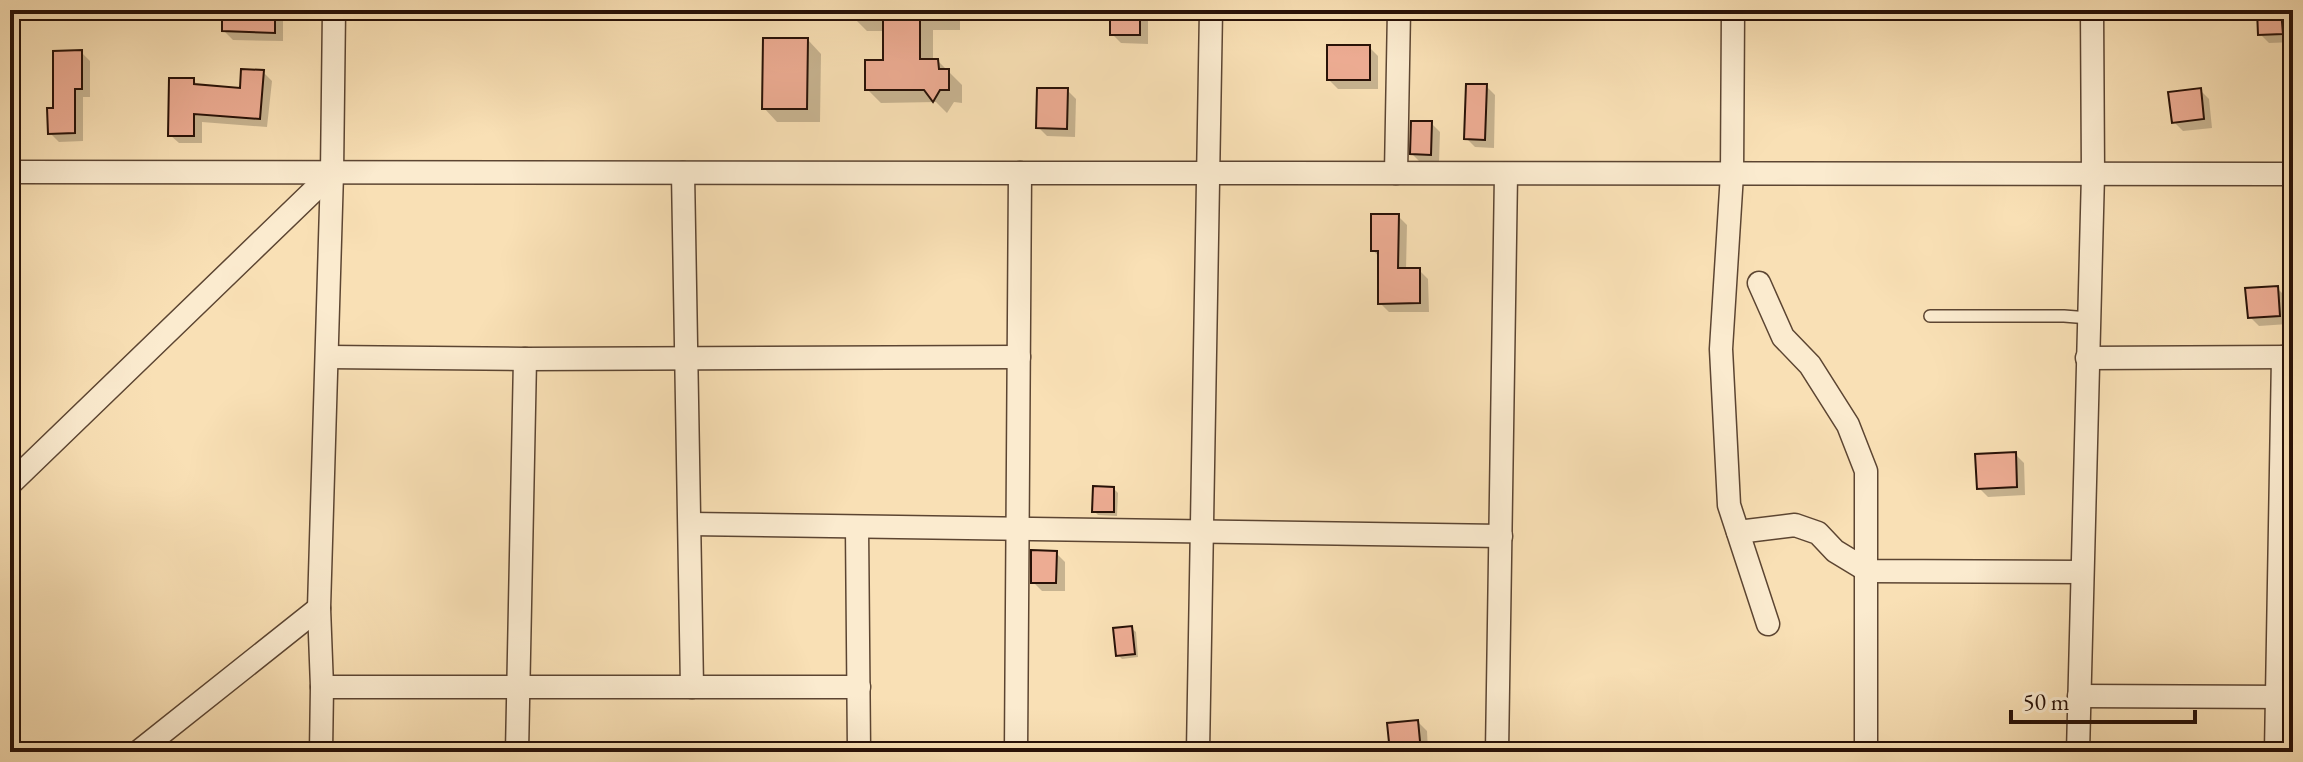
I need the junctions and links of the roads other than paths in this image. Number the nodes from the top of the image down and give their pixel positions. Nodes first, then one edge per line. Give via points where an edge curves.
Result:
1 (334, 10) edge
2 (1211, 10) edge
3 (1399, 10) edge
4 (1733, 10) edge
5 (2092, 10) edge
6 (10, 172) edge
7 (332, 173) junction
8 (683, 173) junction
9 (1020, 173) junction
10 (1209, 173) junction
11 (1396, 173) junction
12 (1506, 174) junction
13 (1732, 174) junction
14 (2093, 174) junction
15 (2293, 174) edge
16 (1759, 283) dead end
17 (1930, 316) dead end
18 (2089, 318) junction
19 (328, 357) junction
20 (1019, 357) junction
21 (2288, 357) edge
22 (2087, 358) junction
23 (525, 359) junction
24 (687, 359) junction
25 (10, 484) edge
26 (690, 524) junction
27 (857, 527) junction
28 (1017, 529) junction
29 (1204, 531) junction
30 (1738, 532) junction
31 (1501, 536) junction
32 (1868, 571) junction
33 (2082, 572) junction
34 (319, 608) junction
35 (1768, 624) dead end
36 (322, 687) junction
37 (519, 687) junction
38 (692, 687) junction
39 (859, 687) junction
40 (2079, 696) junction
41 (2285, 697) edge
42 (138, 752) edge
43 (321, 752) edge
44 (517, 752) edge
45 (859, 752) edge
46 (1016, 752) edge
47 (1198, 752) edge
48 (1497, 752) edge
49 (1866, 752) edge
50 (2078, 752) edge
51 (2276, 752) edge

1 - 7 street
2 - 10 street
3 - 11 street
4 - 13 street
5 - 14 street
6 - 7 street
7 - 8 street
7 - 19 street
7 - 25 street
8 - 9 street
8 - 24 street
9 - 10 street
9 - 20 street
10 - 11 street
10 - 29 street
11 - 12 street
12 - 13 street
12 - 31 street
13 - 14 street
13 - 30 street via 1721,349 1729,505
14 - 15 street
14 - 18 street
16 - 32 street via 1783,337 1810,365 1848,425 1866,471
17 - 18 lane
18 - 22 street
19 - 23 street
19 - 34 street
20 - 24 street
20 - 28 street
21 - 22 street
21 - 41 street
22 - 33 street
23 - 24 street
23 - 37 street
24 - 26 street
26 - 27 street
26 - 38 street
27 - 28 street
27 - 39 street
28 - 29 street
28 - 46 street
29 - 31 street
29 - 47 street
30 - 32 street via 1795,525 1818,533 1835,551
30 - 35 street
31 - 48 street
32 - 33 street
32 - 49 street
33 - 40 street
34 - 36 street
34 - 42 street
36 - 37 street
36 - 43 street
37 - 38 street
37 - 44 street
38 - 39 street
39 - 45 street
40 - 41 street
40 - 50 street
41 - 51 street

